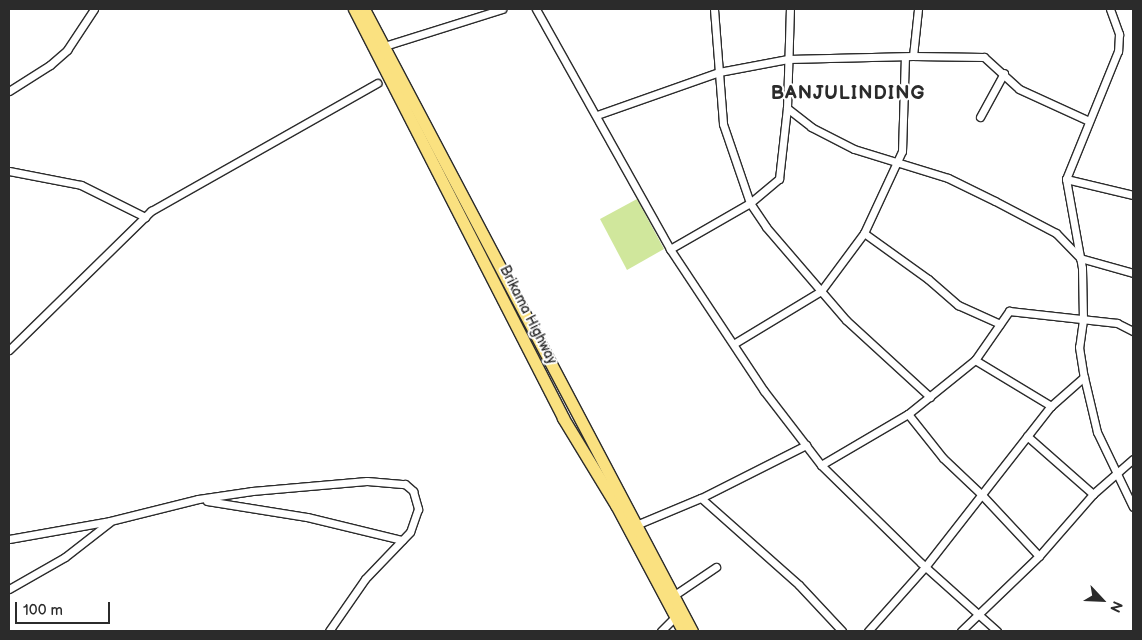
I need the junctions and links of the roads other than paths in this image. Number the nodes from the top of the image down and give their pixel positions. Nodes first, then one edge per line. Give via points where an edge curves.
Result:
1 (94, 9) edge
2 (354, 9) edge
3 (364, 9) edge
4 (502, 9) edge
5 (536, 9) edge
6 (714, 9) edge
7 (790, 9) edge
8 (918, 9) edge
9 (1110, 9) edge
10 (379, 47) junction
11 (913, 56) junction
12 (904, 57) junction
13 (788, 59) junction
14 (719, 72) junction
15 (1004, 73) junction
16 (377, 83) dead end
17 (9, 91) edge
18 (787, 108) junction
19 (597, 115) junction
20 (980, 116) dead end
21 (1090, 121) junction
22 (898, 161) junction
23 (9, 172) edge
24 (1066, 179) junction
25 (1133, 195) edge
26 (750, 203) junction
27 (145, 217) junction
28 (864, 233) junction
29 (670, 249) junction
30 (1080, 258) junction
31 (1133, 273) edge
32 (821, 291) junction
33 (1083, 320) junction
34 (1000, 324) junction
35 (1133, 332) edge
36 (735, 343) junction
37 (9, 350) edge
38 (975, 360) junction
39 (1084, 377) junction
40 (930, 397) junction
41 (1051, 406) junction
42 (908, 414) junction
43 (1027, 436) junction
44 (806, 446) junction
45 (1133, 459) edge
46 (822, 465) junction
47 (1117, 471) junction
48 (982, 494) junction
49 (1093, 494) junction
50 (701, 498) junction
51 (198, 499) junction
52 (1133, 506) edge
53 (110, 522) junction
54 (636, 525) junction
55 (10, 536) edge
56 (402, 540) junction
57 (1040, 556) junction
58 (716, 567) dead end
59 (925, 567) junction
60 (9, 589) edge
61 (673, 596) junction
62 (678, 614) junction
63 (979, 614) junction
64 (329, 631) edge
65 (661, 631) edge
66 (683, 631) edge
67 (692, 631) edge
68 (842, 631) edge
69 (868, 631) edge
70 (961, 631) edge
71 (997, 631) edge

1 - 17 street via 67,50
2 - 10 highway, Brikama Highway
3 - 10 highway, Brikama Highway
4 - 10 street
5 - 19 street
6 - 14 street
7 - 13 street
8 - 11 street
9 - 21 street via 1119,34 1118,51
10 - 54 highway, Brikama Highway
10 - 62 highway, Brikama Highway via 563,418
11 - 12 street
11 - 15 street via 984,56
12 - 13 street
12 - 22 street via 902,152
13 - 14 street
13 - 18 street
14 - 19 street
14 - 26 street via 723,124
15 - 20 street
15 - 21 street via 1020,89
16 - 27 street
18 - 22 street via 833,139
18 - 26 street via 779,179
19 - 29 street
21 - 24 street
22 - 28 street
22 - 30 street via 948,178 1047,228
23 - 27 street via 81,185
24 - 25 street
24 - 30 street
26 - 29 street
26 - 32 street via 766,227
27 - 37 street
28 - 32 street
28 - 34 street via 958,305
29 - 36 street
30 - 31 street
30 - 33 street
32 - 36 street
32 - 40 street via 846,320
33 - 34 street via 1009,312
33 - 35 street via 1117,323
33 - 39 street via 1079,347
34 - 38 street
36 - 44 street via 764,391
38 - 40 street
38 - 41 street
39 - 41 street
39 - 47 street via 1097,432
40 - 42 street
41 - 43 street
42 - 46 street
42 - 48 street via 943,458
43 - 48 street
43 - 49 street
44 - 46 street
44 - 50 street
45 - 47 street
46 - 59 street
47 - 49 street
47 - 52 street
48 - 57 street
48 - 59 street
49 - 57 street
50 - 54 street
50 - 68 street via 799,585
51 - 53 street
51 - 56 street via 307,517
51 - 56 street via 316,484 367,481 405,484 413,491 418,509 410,532
53 - 55 street
53 - 60 street via 65,557
54 - 61 highway, Brikama Highway
56 - 64 street via 365,579
57 - 63 street
58 - 61 street
59 - 63 street
59 - 69 street
61 - 62 highway, Brikama Highway
62 - 65 street
62 - 66 highway, Brikama Highway
62 - 67 highway, Brikama Highway
63 - 70 street
63 - 71 street

